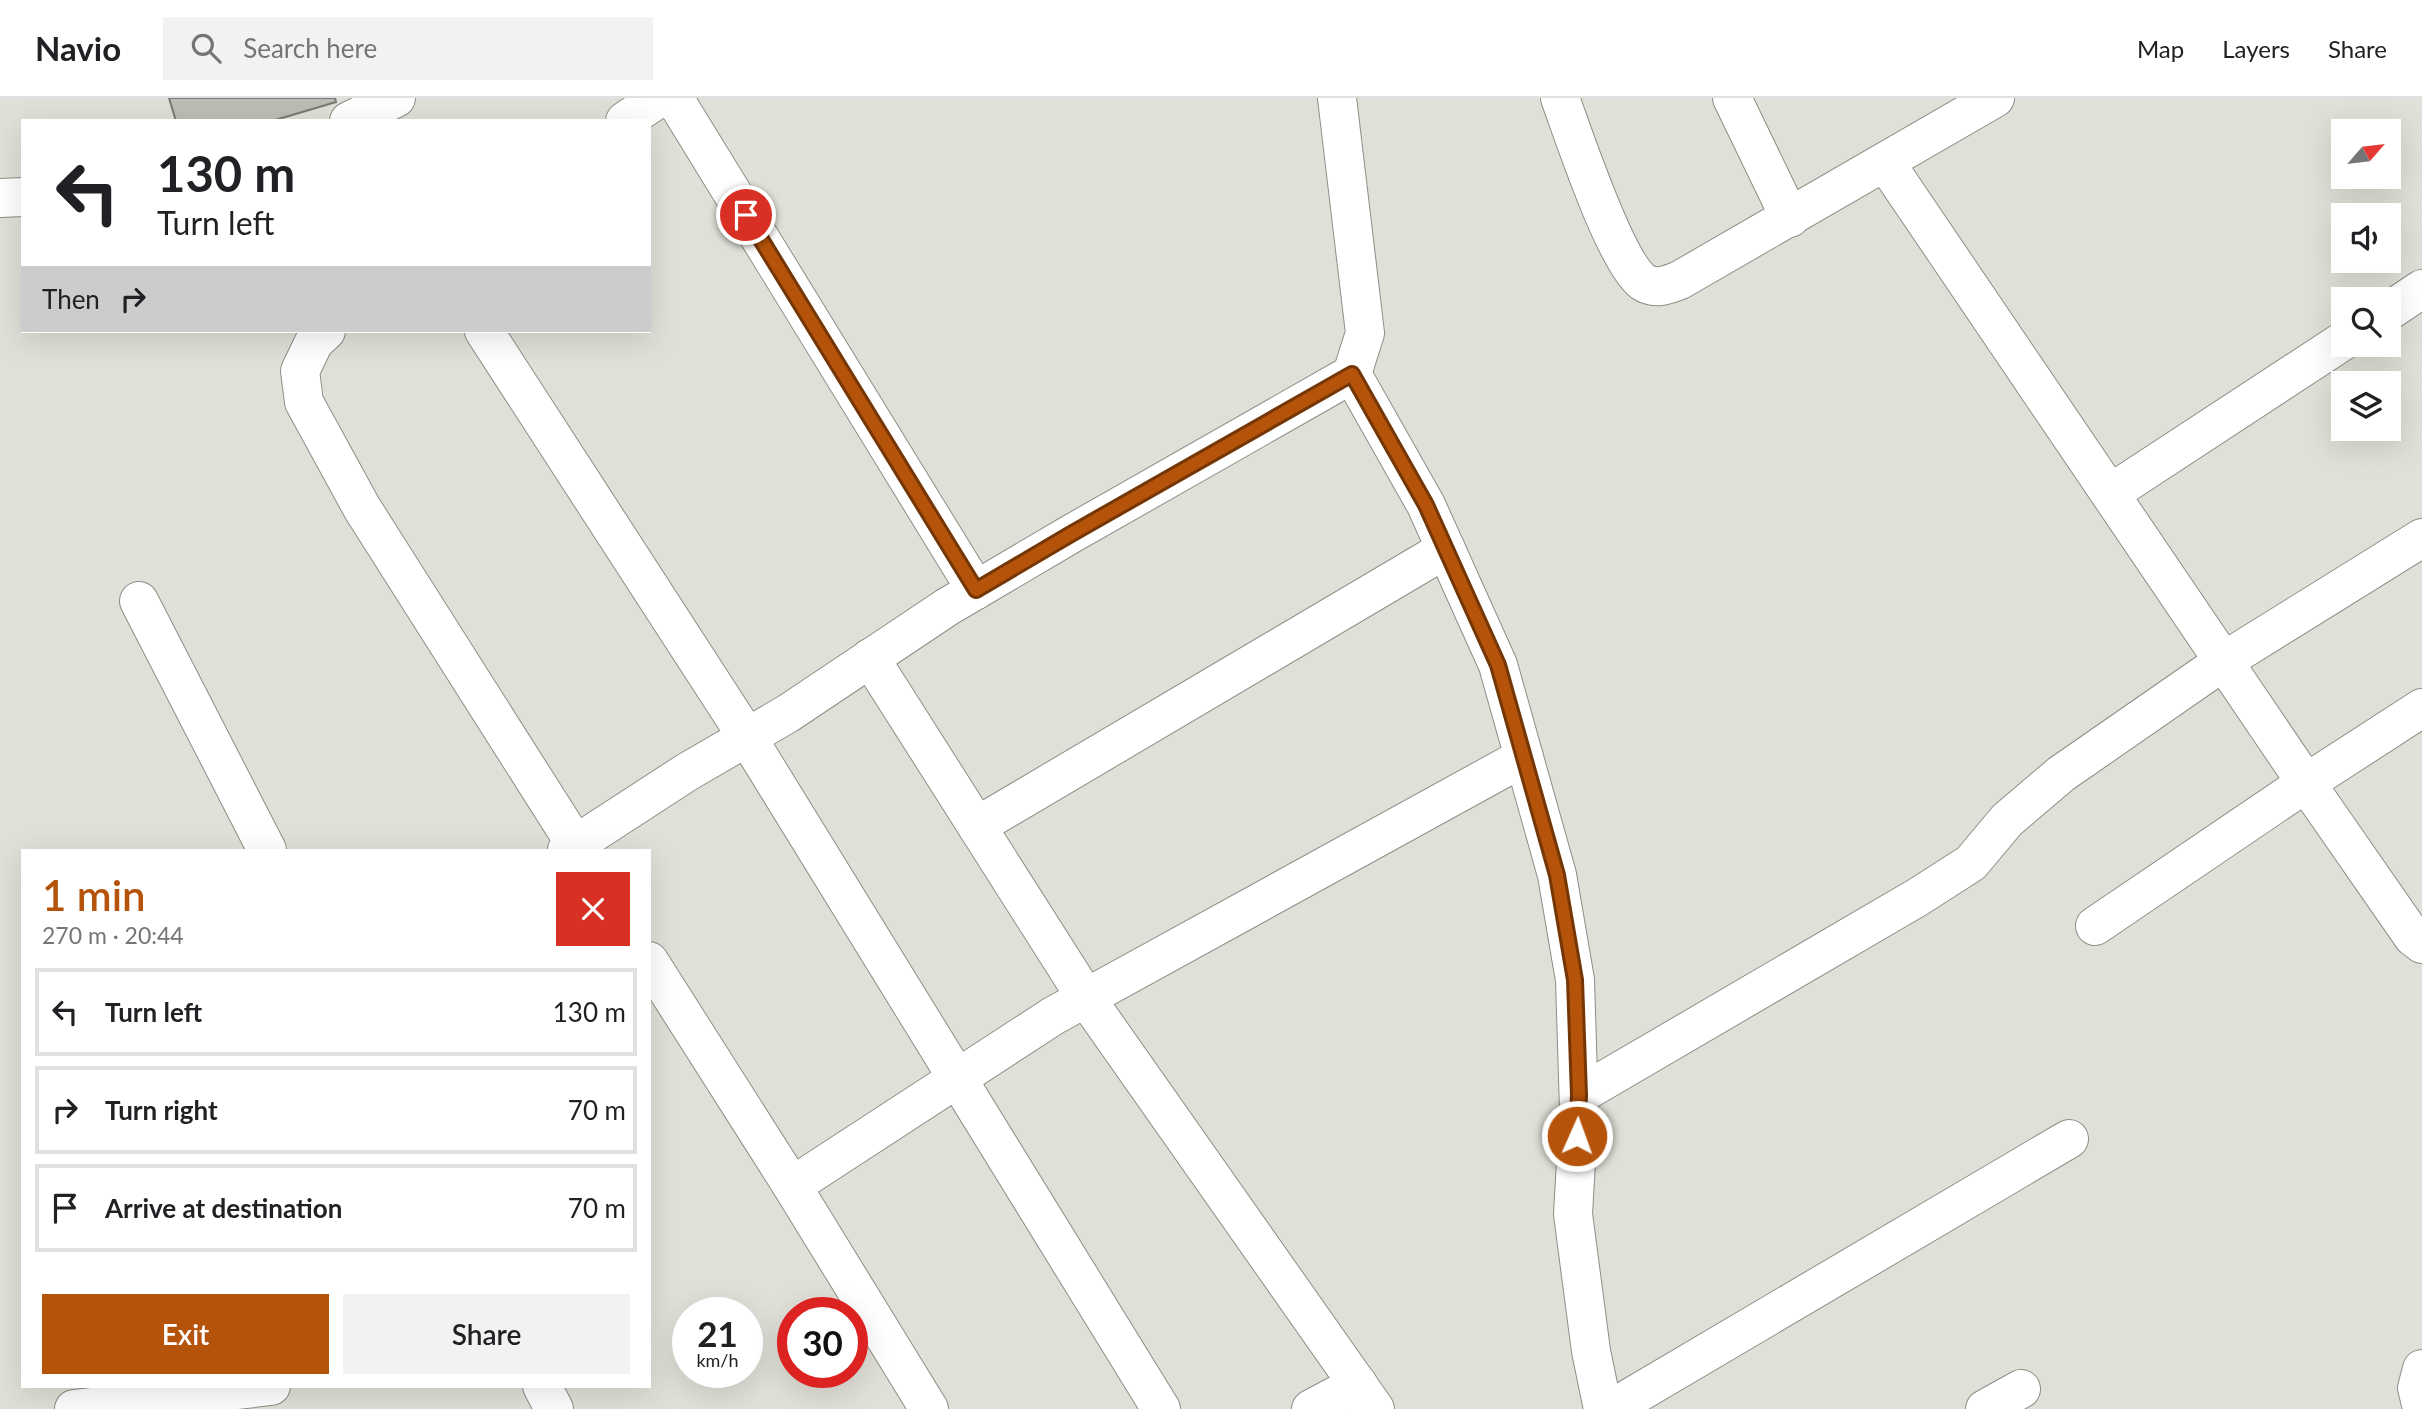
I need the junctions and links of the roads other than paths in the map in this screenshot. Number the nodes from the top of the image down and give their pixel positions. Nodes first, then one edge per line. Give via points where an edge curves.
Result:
1 (396, 98) edge
2 (659, 98) edge
3 (674, 98) edge
4 (1337, 98) edge
5 (1560, 98) edge
6 (1732, 98) edge
7 (1995, 98) edge
8 (353, 119) edge
9 (628, 119) edge
10 (1885, 162) junction
11 (21, 197) edge
12 (0, 198) edge
13 (1790, 218) junction
14 (2422, 289) edge
15 (2401, 303) edge
16 (324, 333) edge
17 (485, 333) edge
18 (2331, 349) edge
19 (1352, 374) junction
20 (2111, 493) junction
21 (2422, 538) edge
22 (1446, 549) junction
23 (976, 590) junction
24 (139, 601) dead end
25 (870, 658) junction
26 (2224, 661) junction
27 (2422, 708) edge
28 (747, 737) junction
29 (1524, 757) junction
30 (2306, 783) junction
31 (977, 826) junction
32 (266, 849) edge
33 (574, 849) edge
34 (2095, 926) dead end
35 (2422, 944) edge
36 (651, 964) edge
37 (1086, 998) junction
38 (957, 1079) junction
39 (1579, 1095) junction
40 (2070, 1139) dead end
41 (792, 1186) junction
42 (2422, 1369) edge
43 (254, 1388) edge
44 (543, 1388) edge
45 (2021, 1389) dead end
46 (1367, 1397) edge
47 (2422, 1408) edge
48 (74, 1409) edge
49 (554, 1409) edge
50 (929, 1409) edge
51 (1161, 1409) edge
52 (1311, 1409) edge
53 (1603, 1409) edge
54 (1611, 1409) edge
55 (1985, 1409) edge

1 - 8 street
2 - 9 street
3 - 23 street
4 - 19 street via 1365,333
5 - 13 street via 1609,227 1644,282 1664,286 1680,280
6 - 13 street
7 - 10 street
10 - 13 street
10 - 20 street
11 - 12 street
14 - 15 street
16 - 33 street via 314,342 300,371 304,402 362,508
17 - 28 street
18 - 20 street
19 - 22 street
19 - 23 street
20 - 26 street
21 - 26 street
22 - 29 street via 1498,665
22 - 31 street
23 - 25 street
24 - 32 street
25 - 28 street
25 - 31 street
26 - 30 street
26 - 39 street via 2061,774 2007,820 1971,863
27 - 30 street
28 - 33 street
28 - 38 street
29 - 37 street
29 - 39 street via 1557,875 1575,980
30 - 34 street
30 - 35 street
31 - 37 street
36 - 41 street
37 - 38 street
37 - 46 street
38 - 41 street
38 - 51 street
39 - 53 street via 1573,1214
40 - 54 street
41 - 50 street
42 - 47 street via 2417,1388
43 - 48 street
44 - 49 street
45 - 55 street
46 - 52 street

